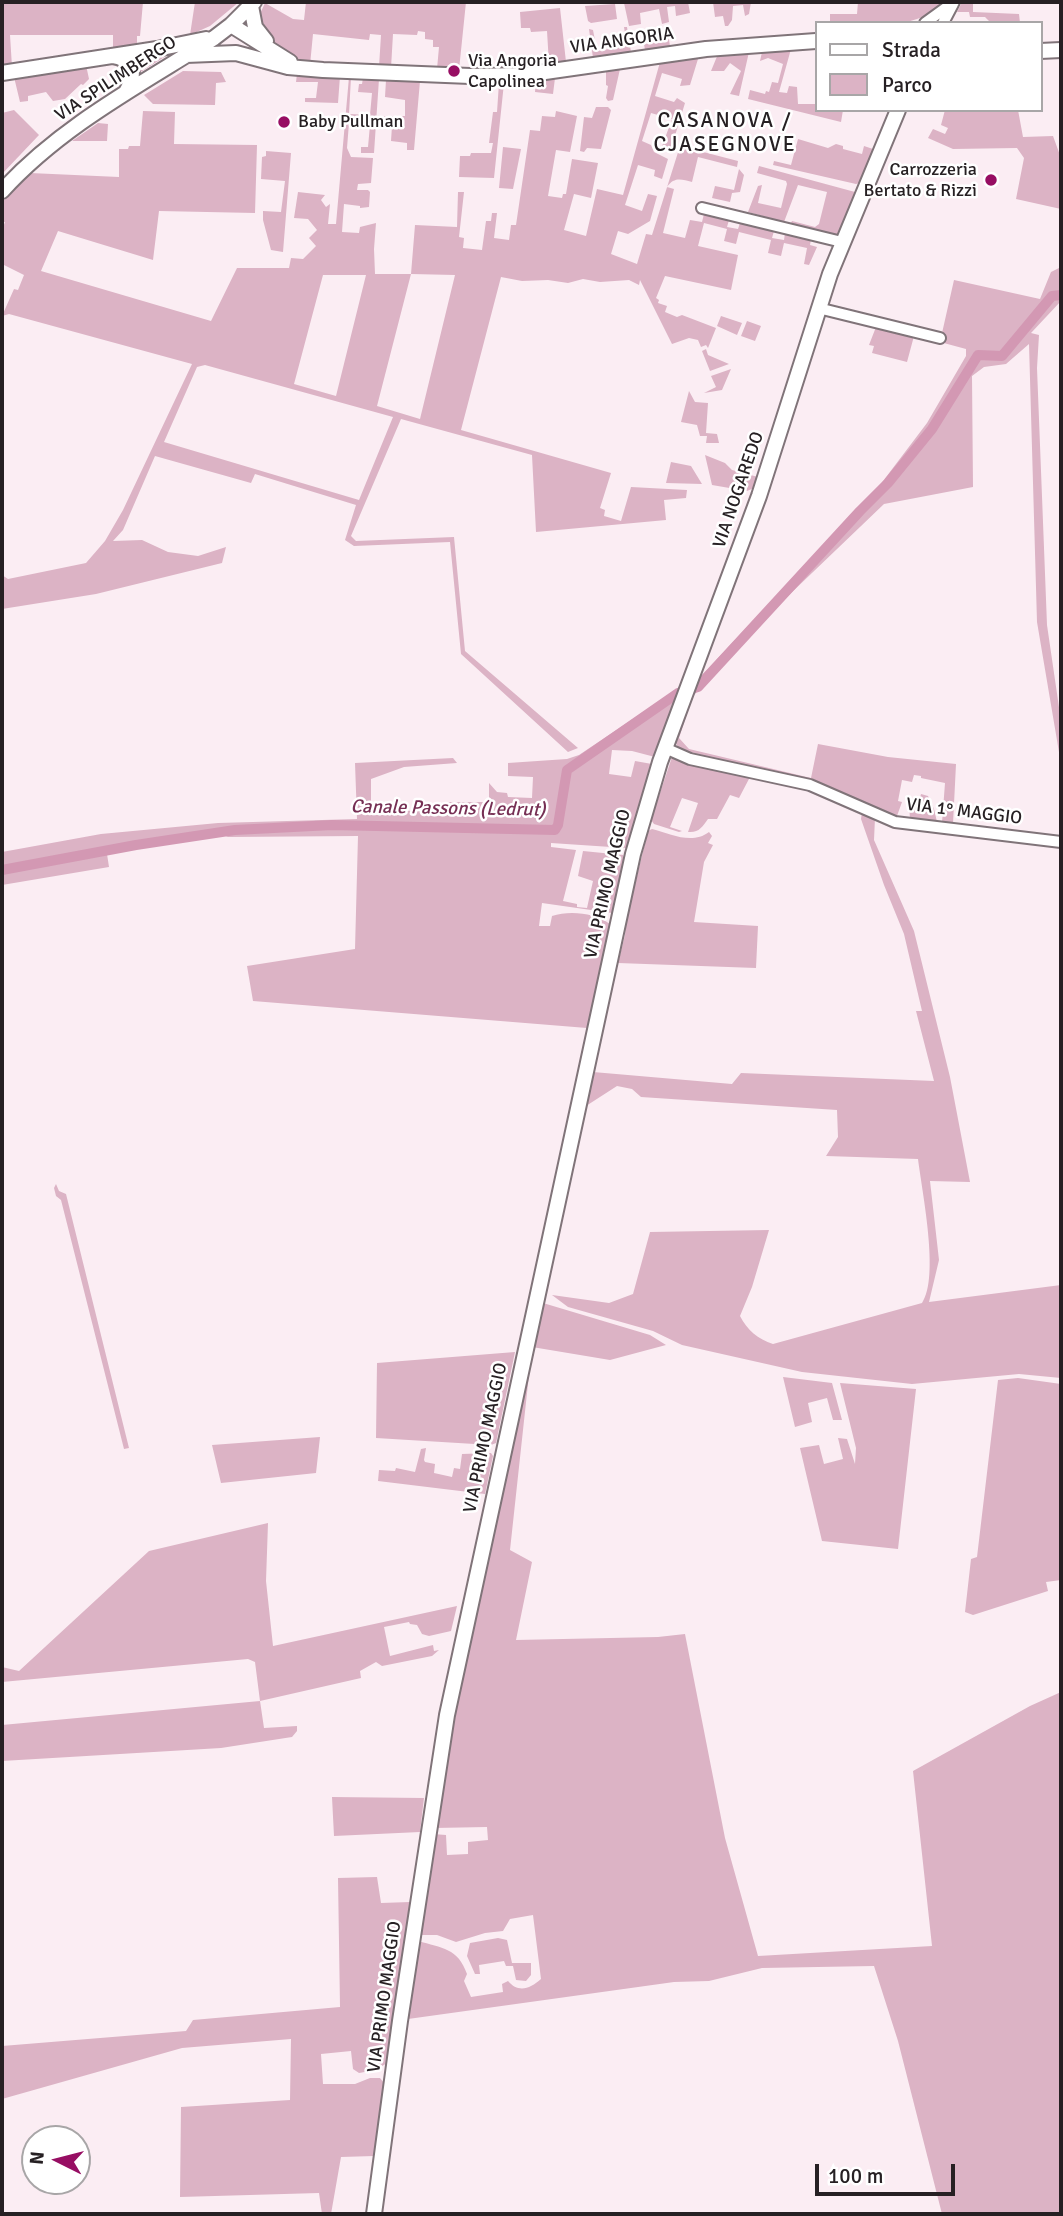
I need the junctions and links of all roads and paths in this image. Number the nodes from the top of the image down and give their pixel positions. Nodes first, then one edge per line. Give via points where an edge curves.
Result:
1 (954, 2) edge
2 (252, 4) edge
3 (928, 21) edge
4 (944, 21) edge
5 (231, 25) junction
6 (214, 38) junction
7 (814, 41) edge
8 (1061, 50) edge
9 (273, 51) junction
10 (1042, 51) edge
11 (111, 55) junction
12 (186, 55) junction
13 (248, 55) junction
14 (308, 69) junction
15 (2, 73) edge
16 (126, 92) junction
17 (897, 112) edge
18 (2, 191) edge
19 (702, 208) dead end
20 (842, 242) junction
21 (818, 308) junction
22 (940, 338) dead end
23 (688, 689) joint
24 (665, 748) junction
25 (1061, 842) edge
26 (374, 2214) edge

1 - 3 street
1 - 4 street
2 - 5 street, VIA SPILIMBERGO
2 - 9 street, VIA ANGORIA via 255,27
5 - 6 street, VIA SPILIMBERGO
5 - 9 street, VIA ANGORIA
5 - 13 street via 235,44
6 - 11 street
6 - 12 street, VIA SPILIMBERGO
7 - 14 street, VIA ANGORIA via 706,49 524,75
8 - 10 street
9 - 14 street, VIA ANGORIA
11 - 15 street
11 - 16 street via 126,60 133,71
12 - 13 street, VIA ANGORIA
12 - 16 street, VIA SPILIMBERGO
13 - 14 street, VIA ANGORIA
16 - 18 street, VIA SPILIMBERGO via 50,146
17 - 20 street, VIA NOGAREDO
19 - 20 street
20 - 21 street, VIA NOGAREDO
21 - 22 street
21 - 23 street, VIA NOGAREDO via 759,496
23 - 24 street, VIA PRIMO MAGGIO
24 - 25 street, VIA 1° MAGGIO via 690,759 810,785 895,822
24 - 26 street, VIA PRIMO MAGGIO via 633,854 447,1715

